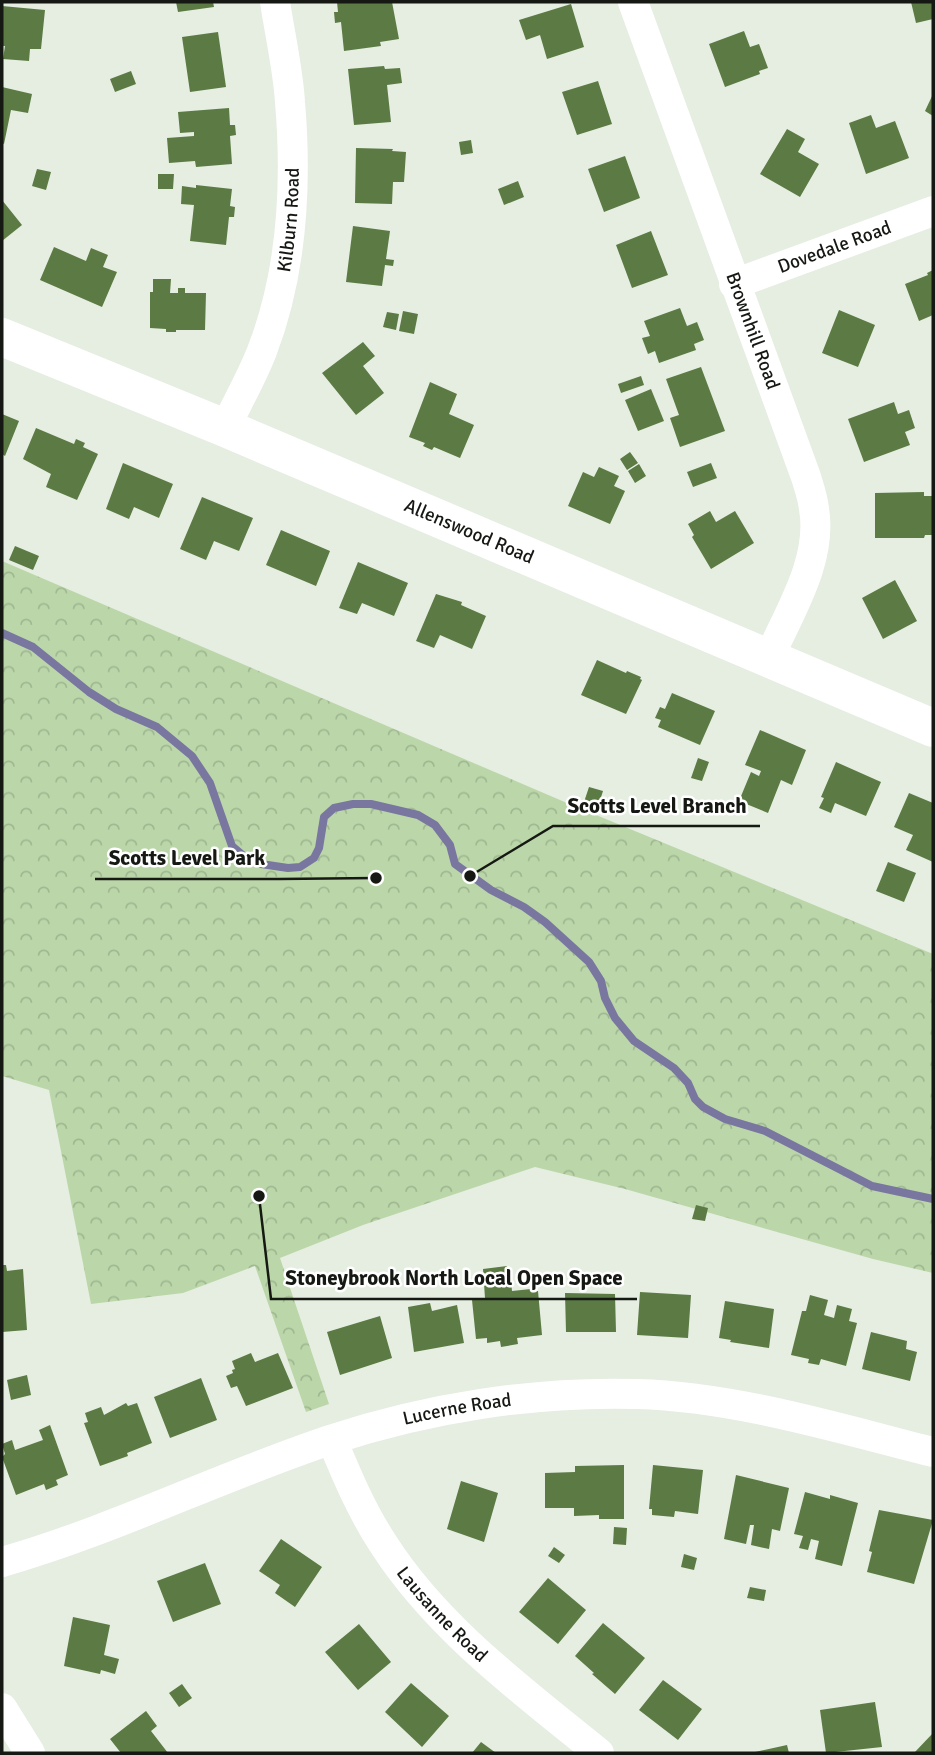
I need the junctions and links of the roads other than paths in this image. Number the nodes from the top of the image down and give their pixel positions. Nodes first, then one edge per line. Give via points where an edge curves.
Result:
1 (275, 2) edge
2 (633, 2) edge
3 (933, 211) edge
4 (734, 284) junction
5 (2, 337) edge
6 (225, 428) junction
7 (768, 660) junction
8 (933, 728) edge
9 (332, 1440) junction
10 (933, 1452) edge
11 (2, 1562) edge
12 (2, 1708) edge
13 (30, 1753) edge
14 (599, 1753) edge

1 - 6 street, Kilburn Road via 290,100 293,173 289,238 262,351
2 - 4 street, Brownhill Road
3 - 4 street, Dovedale Road
4 - 7 street, Brownhill Road via 815,510 815,541 808,570
5 - 6 street, Allenswood Road
6 - 7 street, Allenswood Road
7 - 8 street, Allenswood Road
9 - 10 street, Lucerne Road via 428,1414 507,1401 639,1394 717,1403
9 - 11 street, Lucerne Road
9 - 14 street, Lausanne Road via 364,1511 419,1591 465,1641
12 - 13 street

